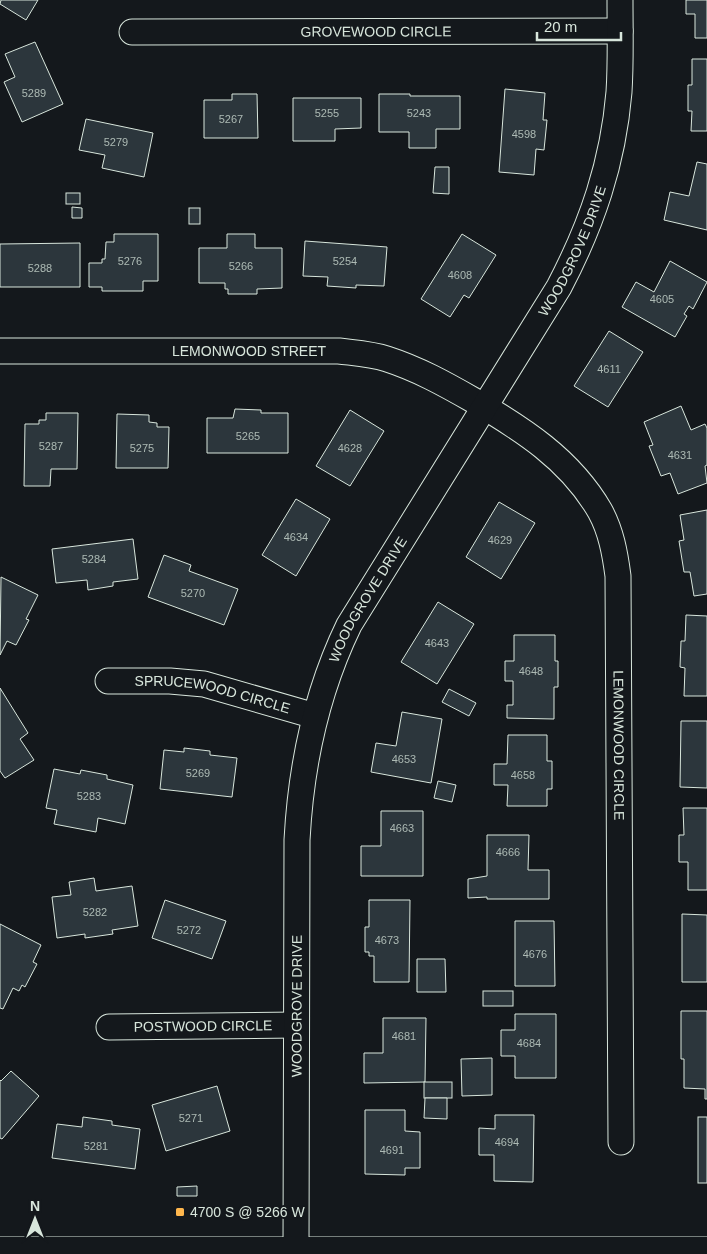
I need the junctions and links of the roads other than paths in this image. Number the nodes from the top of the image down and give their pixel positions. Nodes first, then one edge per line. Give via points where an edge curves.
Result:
1 (620, 0) edge
2 (620, 31) junction
3 (132, 32) dead end
4 (0, 351) edge
5 (484, 407) junction
6 (108, 681) dead end
7 (315, 716) junction
8 (296, 1025) junction
9 (110, 1027) dead end
10 (621, 1142) dead end
11 (296, 1250) junction
12 (0, 1251) edge
13 (707, 1251) edge

1 - 2 street, WOODGROVE DRIVE
2 - 3 street, GROVEWOOD CIRCLE
2 - 5 street, WOODGROVE DRIVE via 616,117 597,201 559,287
4 - 5 street, LEMONWOOD STREET via 339,351 408,366
5 - 7 street, WOODGROVE DRIVE via 349,626 335,653
5 - 10 street, LEMONWOOD CIRCLE via 536,439 572,472 600,511 615,553 619,599
6 - 7 street, SPRUCEWOOD CIRCLE via 204,684
7 - 8 street, WOODGROVE DRIVE via 298,811
8 - 9 street, POSTWOOD CIRCLE
8 - 11 street, WOODGROVE DRIVE
11 - 12 main road
11 - 13 main road

